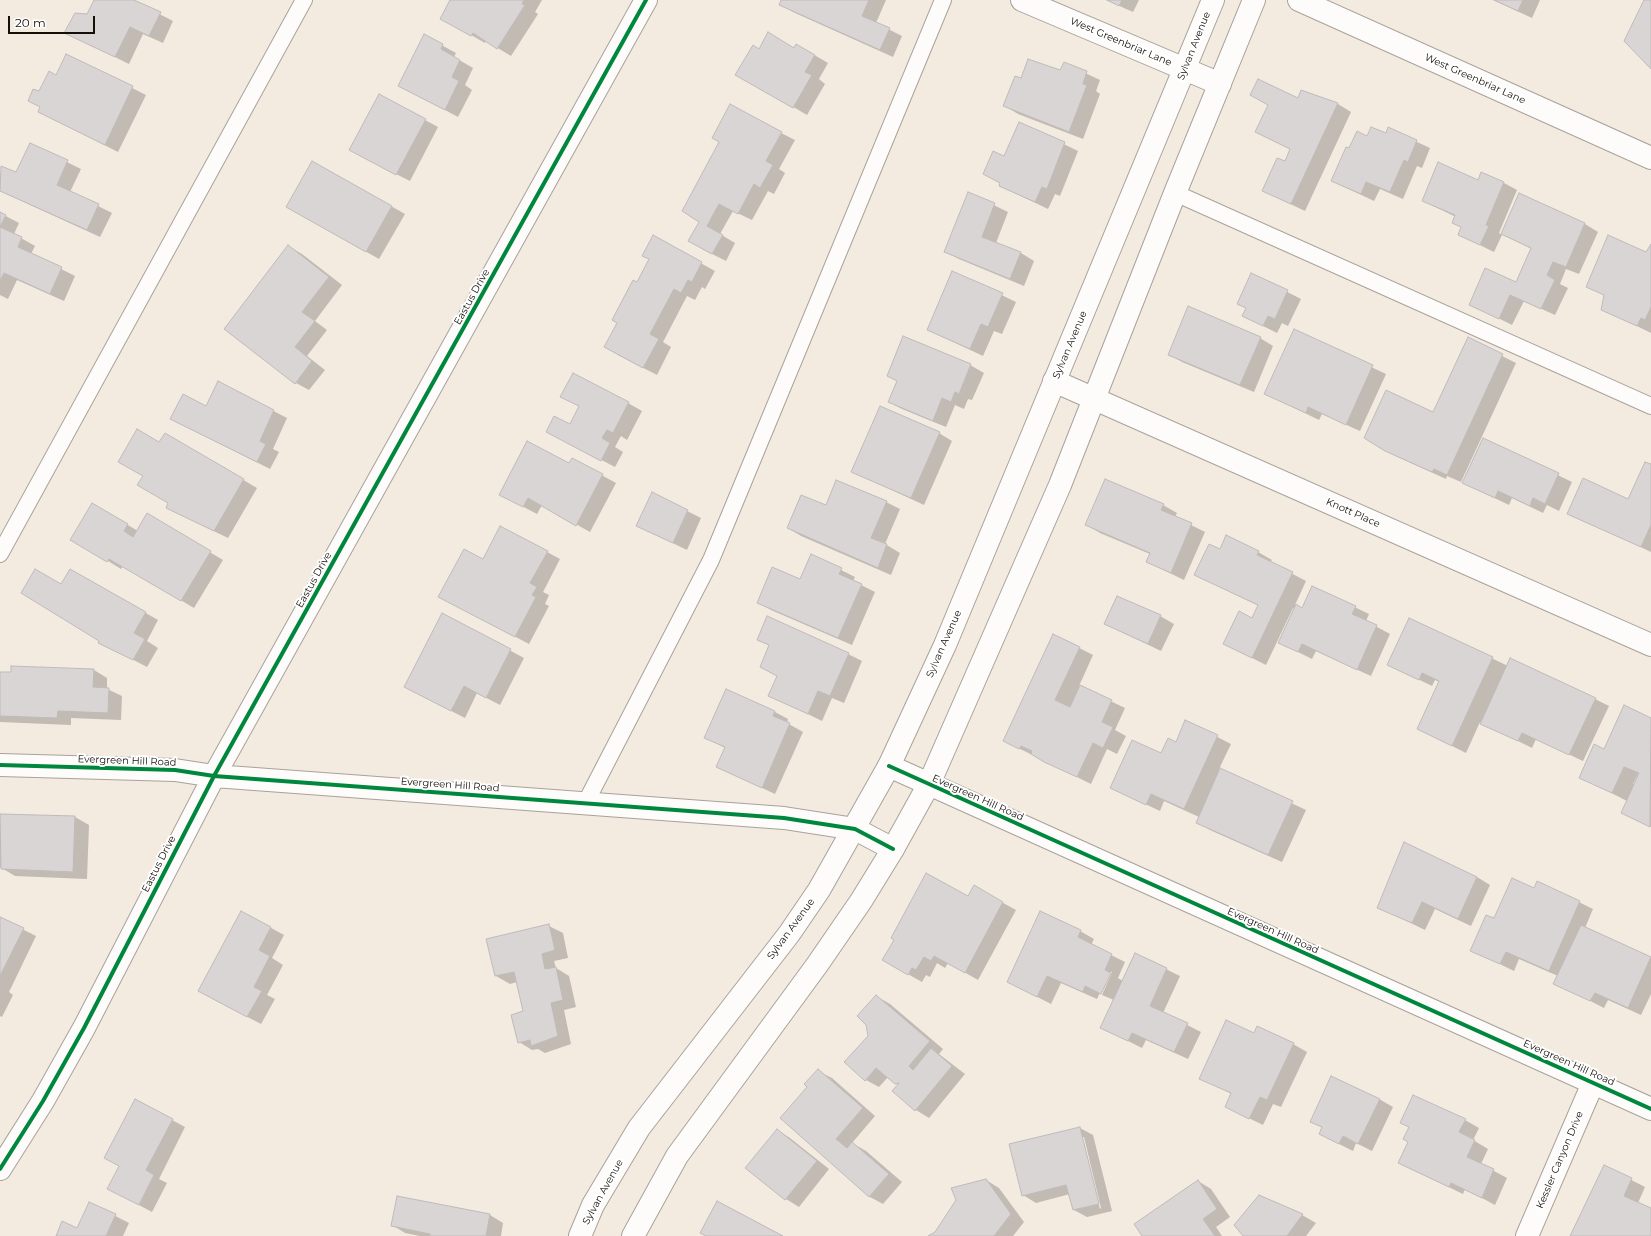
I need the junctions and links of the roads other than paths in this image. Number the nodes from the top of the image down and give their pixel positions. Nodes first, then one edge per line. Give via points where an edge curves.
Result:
1 (304, 0) edge
2 (646, 0) edge
3 (943, 0) edge
4 (1022, 0) edge
5 (1213, 0) edge
6 (1254, 0) edge
7 (1299, 0) edge
8 (1185, 69) junction
9 (1220, 84) junction
10 (1651, 158) edge
11 (1175, 194) junction
12 (1054, 381) junction
13 (1094, 399) junction
14 (1651, 406) edge
15 (0, 554) edge
16 (1651, 645) edge
17 (0, 765) edge
18 (889, 766) junction
19 (214, 776) junction
20 (929, 784) junction
21 (585, 804) junction
22 (855, 829) junction
23 (893, 849) junction
24 (1593, 1083) junction
25 (1651, 1109) edge
26 (0, 1169) edge
27 (580, 1236) edge
28 (633, 1236) edge
29 (1527, 1236) edge

1 - 15 lane
2 - 19 street, Eastus Drive
3 - 21 lane via 711,560
4 - 8 street, West Greenbriar Lane
5 - 8 street, Sylvan Avenue
6 - 9 street
7 - 10 street, West Greenbriar Lane
8 - 9 street, West Greenbriar Lane
8 - 12 street, Sylvan Avenue
9 - 11 street
11 - 13 street
11 - 14 lane
12 - 13 street, Knott Place
12 - 18 street, Sylvan Avenue via 945,644
13 - 16 street, Knott Place
13 - 20 street via 1060,485
17 - 19 street, Evergreen Hill Road via 175,770
18 - 20 street, Evergreen Hill Road
18 - 22 street, Sylvan Avenue
19 - 21 street, Evergreen Hill Road
19 - 26 street, Eastus Drive via 84,1028 43,1101
20 - 23 street
20 - 24 street, Evergreen Hill Road
21 - 22 street, Evergreen Hill Road via 784,818
22 - 23 street, Evergreen Hill Road
22 - 27 street, Sylvan Avenue via 789,934 639,1128 593,1205
23 - 28 street via 817,965 677,1156
24 - 25 street, Evergreen Hill Road
24 - 29 street, Kessler Canyon Drive

